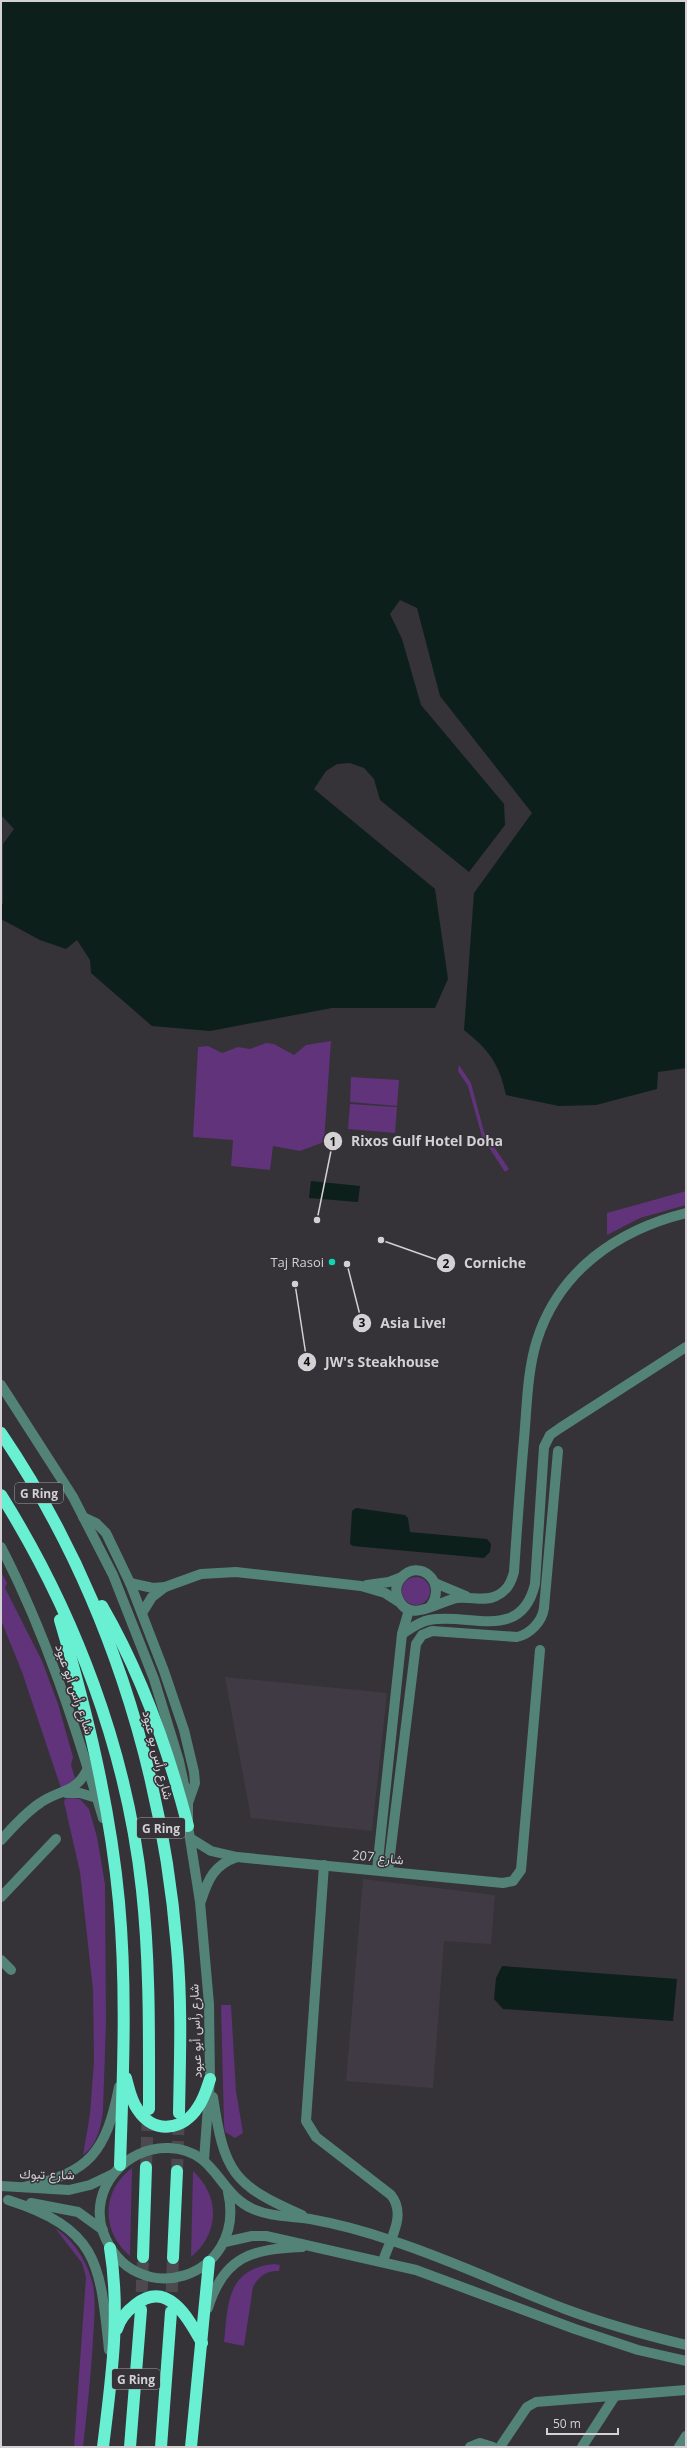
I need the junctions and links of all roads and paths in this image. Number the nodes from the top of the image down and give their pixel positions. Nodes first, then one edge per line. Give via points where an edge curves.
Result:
1 (686, 1213) edge
2 (686, 1347) edge
3 (1, 1385) edge
4 (1, 1433) edge
5 (558, 1451) dead end
6 (1, 1495) edge
7 (83, 1518) junction
8 (2, 1553) edge
9 (73, 1556) junction
10 (402, 1577) junction
11 (48, 1581) junction
12 (130, 1583) junction
13 (435, 1583) junction
14 (165, 1586) junction
15 (361, 1586) junction
16 (468, 1597) junction
17 (399, 1602) junction
18 (430, 1607) junction
19 (412, 1611) junction
20 (142, 1613) junction
21 (416, 1625) junction
22 (402, 1634) junction
23 (540, 1650) dead end
24 (88, 1768) junction
25 (60, 1794) junction
26 (97, 1798) junction
27 (188, 1803) junction
28 (189, 1832) junction
29 (56, 1839) dead end
30 (1, 1840) edge
31 (111, 1844) junction
32 (237, 1857) junction
33 (324, 1865) junction
34 (377, 1870) junction
35 (388, 1871) junction
36 (1, 1897) edge
37 (200, 1902) junction
38 (1, 1960) edge
39 (11, 1970) dead end
40 (123, 2068) junction
41 (210, 2079) junction
42 (149, 2109) tunnel mouth
43 (179, 2113) tunnel mouth
44 (204, 2160) junction
45 (146, 2168) tunnel mouth
46 (116, 2170) junction
47 (177, 2171) tunnel mouth
48 (1, 2186) edge
49 (24, 2187) junction
50 (228, 2192) junction
51 (5, 2200) edge
52 (311, 2219) junction
53 (103, 2230) junction
54 (390, 2240) junction
55 (225, 2242) junction
56 (314, 2247) junction
57 (110, 2248) junction
58 (143, 2257) tunnel mouth
59 (173, 2258) tunnel mouth
60 (383, 2261) junction
61 (209, 2262) junction
62 (141, 2310) tunnel mouth
63 (171, 2312) tunnel mouth
64 (204, 2319) junction
65 (115, 2339) junction
66 (202, 2343) junction
67 (686, 2346) edge
68 (686, 2361) edge
69 (112, 2373) junction
70 (686, 2390) edge
71 (615, 2396) junction
72 (686, 2436) edge
73 (103, 2447) edge
74 (130, 2447) edge
75 (161, 2447) edge
76 (191, 2447) edge
77 (470, 2447) edge
78 (493, 2447) edge
79 (500, 2447) edge
80 (582, 2447) edge
81 (679, 2447) edge

1 - 16 street via 637,1229 595,1255 578,1270 548,1312 537,1341 528,1392 514,1572 511,1582 496,1596 488,1599
2 - 21 street via 548,1438 544,1446 535,1584 524,1608 513,1617 500,1621 436,1619
3 - 7 street, شارع رأس أبو عبود via 53,1465
4 - 9 highway, شارع رأس بو عبود / G Ring via 44,1501
5 - 35 street via 544,1613 526,1634 511,1638 432,1631 422,1635 416,1644
6 - 11 highway, G Ring
7 - 12 street, شارع رأس أبو عبود via 96,1523 106,1533
7 - 27 street, شارع رأس أبو عبود via 113,1575 138,1634 168,1721
8 - 24 street, شارع رأس أبو عبود via 45,1644 63,1689
9 - 28 highway via 116,1630 156,1721 171,1764
9 - 43 highway, شارع رأس بو عبود / G Ring via 108,1635 123,1679 146,1762 162,1836 177,1950 180,2030
10 - 13 street via 407,1573 420,1571 426,1573
10 - 15 street via 382,1584
10 - 17 street via 396,1589
11 - 31 highway via 74,1667 105,1800
11 - 42 highway, G Ring via 88,1670 105,1718 122,1776 132,1824 142,1890 149,1992
12 - 14 street via 146,1588
12 - 20 street, شارع رأس أبو عبود
13 - 16 street
13 - 18 street via 437,1592
14 - 15 street via 201,1574 224,1572
14 - 20 street via 152,1597
15 - 17 street via 385,1593
16 - 18 street
17 - 19 street
18 - 19 street
19 - 21 street
19 - 22 street
20 - 27 street, شارع رأس أبو عبود via 164,1671 189,1751 195,1783
21 - 22 street
22 - 34 street
23 - 35 street, شارع 207 via 521,1870 516,1879 504,1883
24 - 25 street via 79,1784
24 - 26 street, شارع رأس أبو عبود
25 - 26 street via 80,1793
25 - 30 street via 41,1802
26 - 31 street, شارع رأس أبو عبود
27 - 28 street, شارع رأس أبو عبود
28 - 32 street via 211,1851
28 - 37 street, شارع رأس أبو عبود
29 - 36 street
31 - 40 highway via 122,1942
32 - 33 street, شارع 207
32 - 37 street via 220,1864 215,1870
33 - 34 street, شارع 207
33 - 54 street via 306,2121 316,2137 391,2195 398,2204 398,2221
34 - 35 street, شارع 207
37 - 41 street, شارع رأس أبو عبود via 209,2004
38 - 39 street
40 - 41 highway via 138,2112 151,2123 166,2128 177,2126 189,2119 200,2106
40 - 46 highway
40 - 49 street via 105,2138 89,2159 65,2175
41 - 44 street, شارع رأس أبو عبود
41 - 52 street via 220,2138 232,2167 254,2192 268,2201
44 - 46 street via 188,2151 152,2149 135,2155
44 - 50 street via 217,2173
45 - 58 highway
46 - 49 street, شارع تبوك via 90,2185 69,2190
46 - 53 street via 105,2187 101,2201
47 - 59 highway
48 - 49 street, شارع تبوك
50 - 52 street via 255,2210 275,2216
50 - 55 street via 231,2217
51 - 53 street via 78,2212
51 - 69 street via 33,2208 62,2222 85,2246 100,2280
52 - 54 street
53 - 57 street
54 - 60 street
54 - 67 street via 450,2260 605,2323
55 - 56 street via 245,2237 266,2236
55 - 61 street
56 - 60 street
56 - 64 street via 267,2249 234,2263 217,2284
57 - 61 street via 123,2263 139,2273 157,2278 176,2278 194,2273
57 - 65 highway via 115,2278
60 - 68 street via 441,2278 638,2350
61 - 64 highway
62 - 74 highway, G Ring
63 - 75 highway, G Ring
64 - 66 highway
65 - 66 highway via 123,2316 142,2299 154,2297 167,2299 177,2305 185,2313
65 - 69 highway
66 - 76 highway
69 - 73 highway
70 - 71 street
71 - 79 street via 536,2402 527,2407
71 - 80 street
72 - 81 street
77 - 78 street via 480,2443

